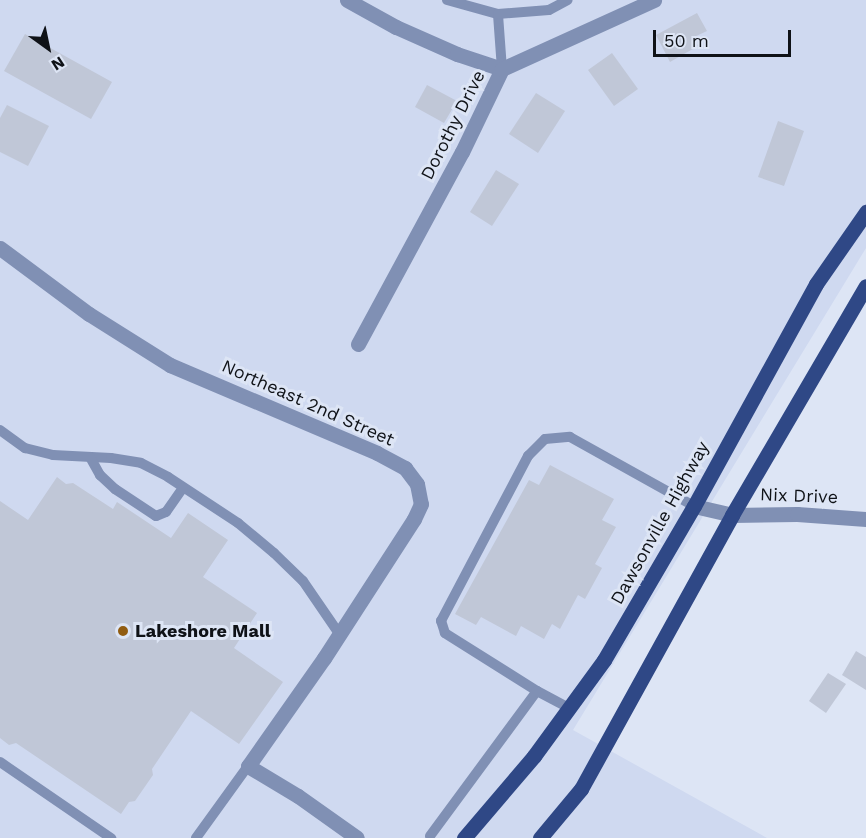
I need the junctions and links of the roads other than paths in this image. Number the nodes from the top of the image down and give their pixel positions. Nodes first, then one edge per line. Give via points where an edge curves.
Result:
1 (347, 0) edge
2 (447, 0) edge
3 (528, 0) edge
4 (568, 0) edge
5 (654, 0) edge
6 (527, 12) junction
7 (498, 14) junction
8 (502, 69) junction
9 (866, 212) edge
10 (0, 248) edge
11 (866, 286) edge
12 (358, 344) dead end
13 (0, 430) edge
14 (90, 457) junction
15 (183, 488) junction
16 (694, 506) junction
17 (732, 515) junction
18 (866, 519) edge
19 (340, 635) junction
20 (537, 691) junction
21 (569, 708) junction
22 (0, 762) edge
23 (248, 766) junction
24 (430, 836) dead end
25 (111, 838) edge
26 (196, 838) edge
27 (357, 838) edge
28 (464, 838) edge
29 (540, 838) edge

1 - 8 street via 436,45
2 - 7 lane
3 - 6 lane
4 - 6 lane via 549,10
5 - 8 street, Dorothy Drive
6 - 7 lane
7 - 8 lane
8 - 12 street, Dorothy Drive via 462,152
9 - 16 main road, Dawsonville Highway via 816,284
10 - 19 street, Northeast 2nd Street via 89,314 170,365 405,468 417,484 421,504
11 - 17 main road
13 - 14 lane via 25,448 53,455
14 - 15 lane via 141,463
14 - 15 lane via 100,475 156,516 166,512
15 - 19 lane via 238,523 274,553 303,581
16 - 17 street, Nix Drive
16 - 20 lane via 570,437 545,439 528,456 441,621 445,633
16 - 21 main road, Dawsonville Highway via 604,660
17 - 18 street, Nix Drive via 797,513
17 - 29 main road via 581,789
19 - 23 street, Northeast 2nd Street
20 - 21 lane
20 - 24 lane
21 - 28 main road, Dawsonville Highway
22 - 25 lane
23 - 26 lane
23 - 27 street

